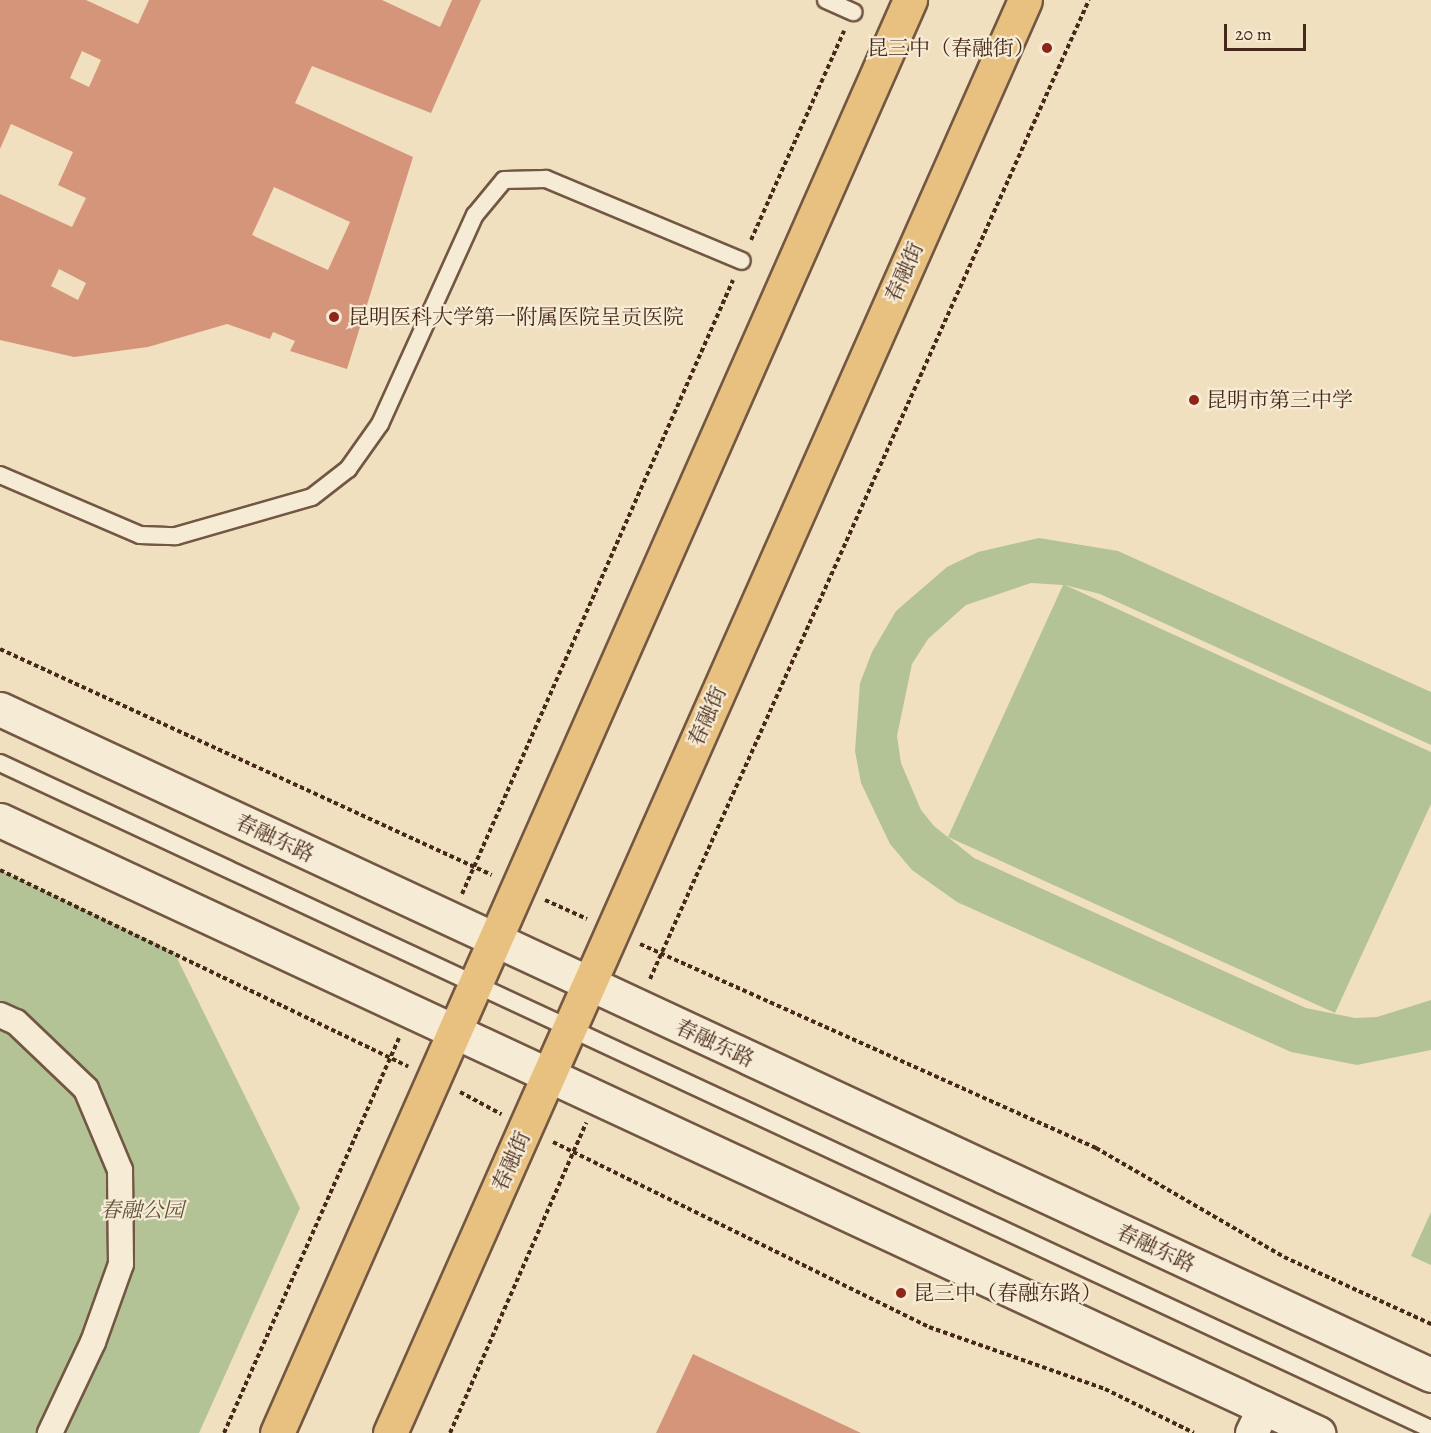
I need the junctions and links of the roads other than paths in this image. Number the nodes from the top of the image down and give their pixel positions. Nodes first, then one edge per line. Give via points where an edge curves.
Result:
1 (826, 0) edge
2 (910, 0) edge
3 (1025, 0) edge
4 (853, 12) road end
5 (742, 261) road end
6 (0, 475) edge
7 (0, 709) edge
8 (0, 763) edge
9 (0, 820) edge
10 (494, 941) junction
11 (475, 984) junction
12 (588, 984) junction
13 (0, 1015) edge
14 (569, 1028) junction
15 (454, 1031) junction
16 (548, 1075) junction
17 (1431, 1375) edge
18 (1258, 1420) edge
19 (1431, 1429) edge
20 (50, 1433) edge
21 (277, 1433) edge
22 (390, 1433) edge
23 (1318, 1433) edge

1 - 4 lane
2 - 10 main road
3 - 12 main road, 春融街
5 - 6 lane via 546,179 504,180 475,215 380,424 348,469 312,497 176,536 140,535
7 - 10 main road, 春融东路
8 - 11 lane
9 - 15 main road
10 - 11 main road
10 - 12 main road, 春融东路
11 - 14 lane
11 - 15 main road
12 - 14 main road, 春融街
12 - 17 main road, 春融东路
13 - 20 street via 16,1022 86,1089 120,1170 121,1264 93,1342
14 - 16 main road, 春融街
14 - 19 lane
15 - 16 main road
15 - 21 main road
16 - 18 main road
16 - 22 main road, 春融街
18 - 23 main road

